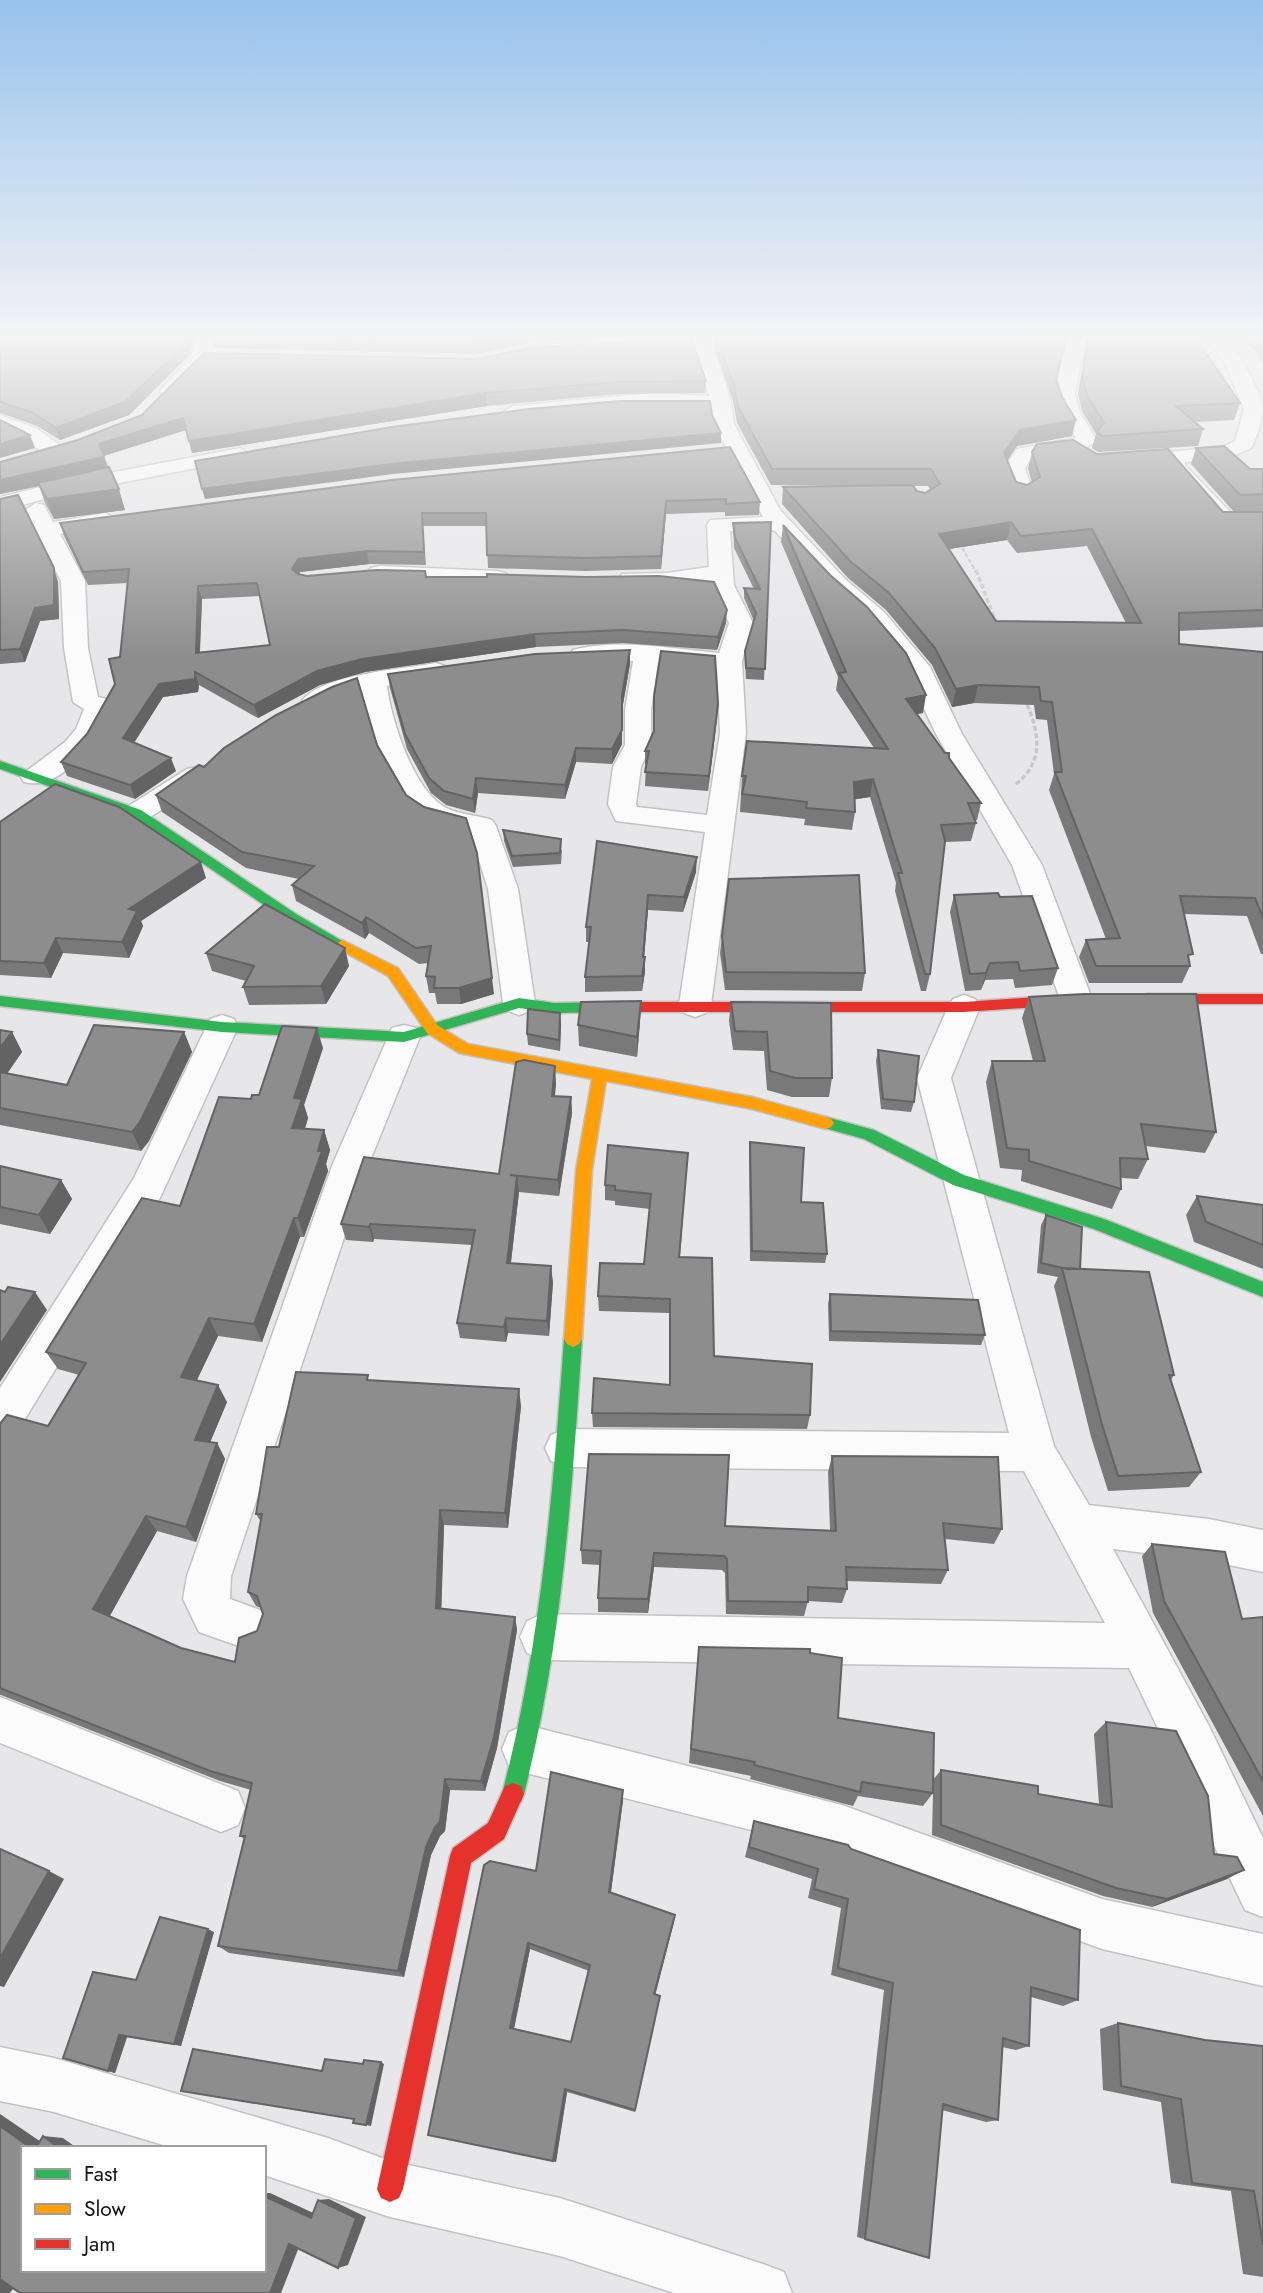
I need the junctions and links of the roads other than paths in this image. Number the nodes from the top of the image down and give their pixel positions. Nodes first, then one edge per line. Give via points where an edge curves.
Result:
1 (57, 444) edge
2 (728, 444) edge
3 (1080, 444) edge
4 (1244, 444) edge
5 (1073, 447) junction
6 (258, 450) edge
7 (1173, 456) junction
8 (35, 457) edge
9 (1146, 458) edge
10 (1092, 462) edge
11 (1023, 492) edge
12 (762, 495) junction
13 (789, 495) edge
14 (27, 497) junction
15 (0, 504) edge
16 (125, 517) edge
17 (1263, 520) edge
18 (779, 523) junction
19 (48, 529) junction
20 (722, 572) junction
21 (363, 574) edge
22 (526, 578) edge
23 (602, 578) edge
24 (647, 655) junction
25 (561, 656) edge
26 (729, 661) junction
27 (461, 666) edge
28 (374, 680) junction
29 (294, 713) edge
30 (219, 759) edge
31 (0, 765) edge
32 (34, 776) junction
33 (137, 813) junction
34 (720, 825) junction
35 (1076, 999) junction
36 (1101, 999) edge
37 (1127, 999) edge
38 (1263, 999) edge
39 (0, 1001) edge
40 (519, 1003) junction
41 (695, 1005) junction
42 (964, 1007) junction
43 (222, 1027) junction
44 (418, 1033) junction
45 (600, 1074) junction
46 (959, 1180) junction
47 (1263, 1290) edge
48 (0, 1424) edge
49 (566, 1448) junction
50 (1035, 1452) junction
51 (1077, 1524) junction
52 (1263, 1550) edge
53 (247, 1627) dead end
54 (544, 1637) junction
55 (1141, 1646) junction
56 (0, 1720) edge
57 (526, 1749) junction
58 (221, 1808) dead end
59 (1263, 1892) edge
60 (1263, 1960) edge
61 (0, 2074) edge
62 (260, 2146) edge
63 (266, 2148) edge
64 (390, 2189) junction
65 (762, 2293) edge

1 - 8 street via 66,448
2 - 12 street
3 - 5 street
4 - 7 street via 1227,453
5 - 10 street
5 - 11 street via 1024,453 1014,469
6 - 14 street
7 - 9 street
7 - 17 street via 1175,467 1227,522
12 - 13 street
12 - 18 street
14 - 15 street
14 - 19 street
16 - 19 street
18 - 20 street via 718,525
18 - 35 street via 876,617 917,667 949,734 1027,865
19 - 32 street via 73,581 76,648 86,702 98,705 94,724 78,746
20 - 23 street via 667,580
20 - 26 street via 722,585 741,623
21 - 22 street
24 - 25 street
24 - 26 street
24 - 34 street via 638,745 626,767 622,804 626,815
26 - 34 street via 733,733
27 - 28 street
28 - 29 street via 330,692
28 - 40 street via 378,717 415,797 432,813 482,826 503,889
30 - 33 street
31 - 32 street
32 - 33 street
33 - 44 street via 290,917 393,972
34 - 41 street
35 - 36 street
35 - 42 street
37 - 38 street
39 - 43 street
40 - 41 street via 554,1008
40 - 44 street
41 - 42 street
42 - 46 street via 934,1077
43 - 44 street
43 - 48 street via 148,1186
44 - 45 street via 464,1049
44 - 53 street via 351,1166 209,1576 205,1599 215,1616
45 - 46 street via 752,1102 868,1134
45 - 49 street via 584,1170
46 - 47 street via 1098,1224
46 - 50 street via 992,1283
49 - 50 street
49 - 54 street via 560,1535
50 - 51 street
51 - 52 street
51 - 55 street
54 - 55 street
54 - 57 street
55 - 59 street
56 - 58 street
57 - 60 street via 842,1829 1102,1924
57 - 64 street via 511,1801 496,1832 461,1856
61 - 62 street via 54,2085
63 - 64 street
64 - 65 street via 560,2227

